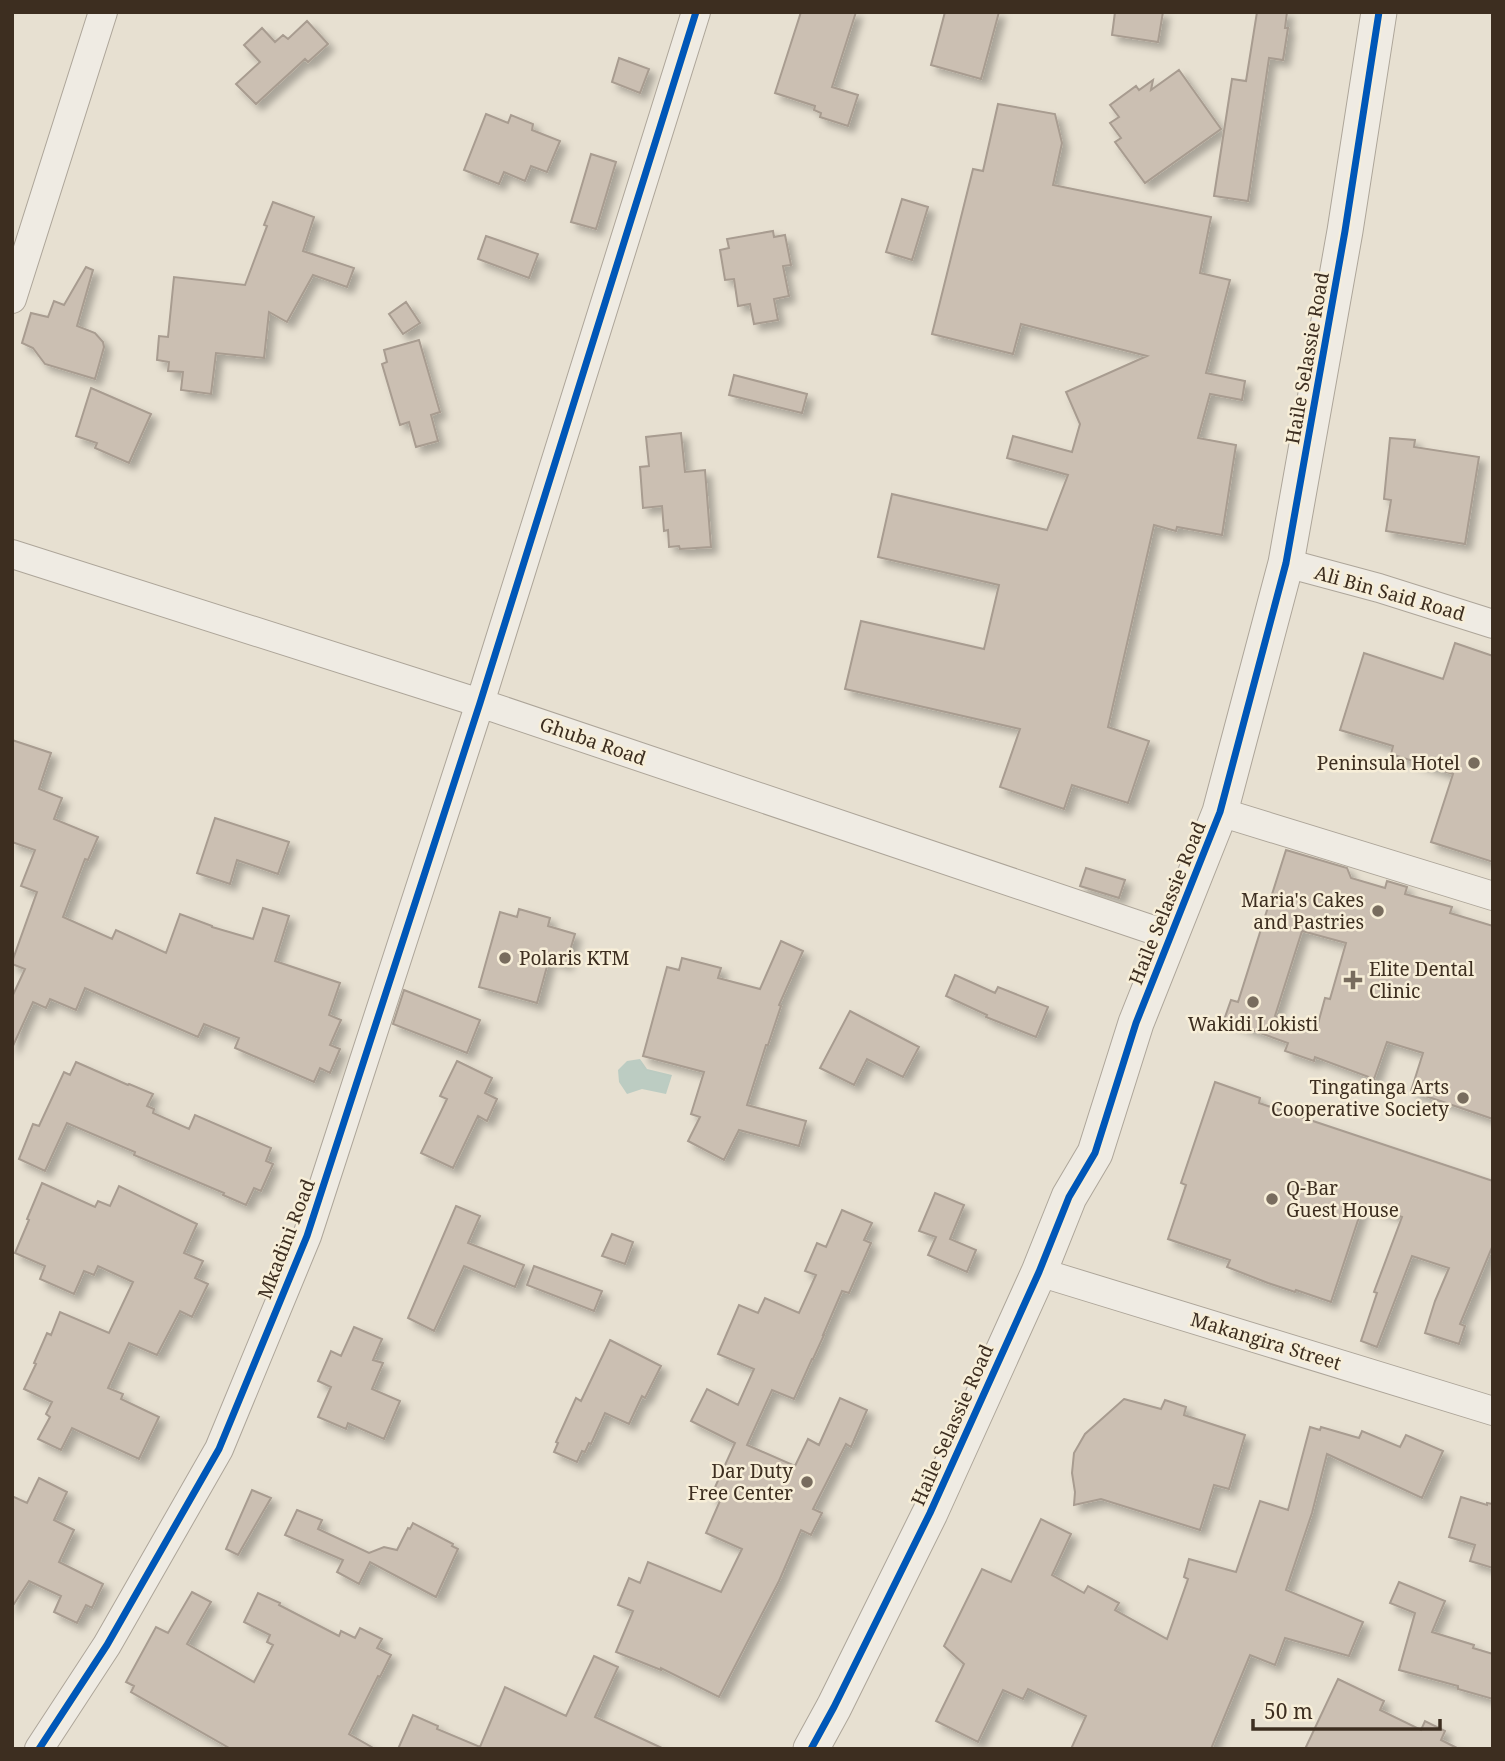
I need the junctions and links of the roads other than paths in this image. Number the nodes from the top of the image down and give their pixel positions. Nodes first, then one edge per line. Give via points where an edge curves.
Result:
1 (103, 12) edge
2 (696, 12) edge
3 (1379, 12) edge
4 (12, 299) edge
5 (12, 554) edge
6 (1286, 563) junction
7 (1493, 624) edge
8 (480, 703) junction
9 (1220, 812) junction
10 (1493, 896) edge
11 (1171, 936) junction
12 (1039, 1272) junction
13 (1493, 1410) edge
14 (39, 1749) edge
15 (811, 1749) edge

1 - 4 street
2 - 8 street, Mkadini Road
3 - 6 street, Haile Selassie Road
5 - 8 street, Ghuba Road
6 - 7 street, Ali Bin Said Road
6 - 9 street, Haile Selassie Road
8 - 11 street, Ghuba Road
8 - 14 street, Mkadini Road via 307,1236 219,1449 107,1645
9 - 10 street
9 - 11 street, Haile Selassie Road
11 - 12 street, Haile Selassie Road via 1136,1023 1095,1153 1069,1197
12 - 13 street, Makangira Street
12 - 15 street, Haile Selassie Road via 930,1513

